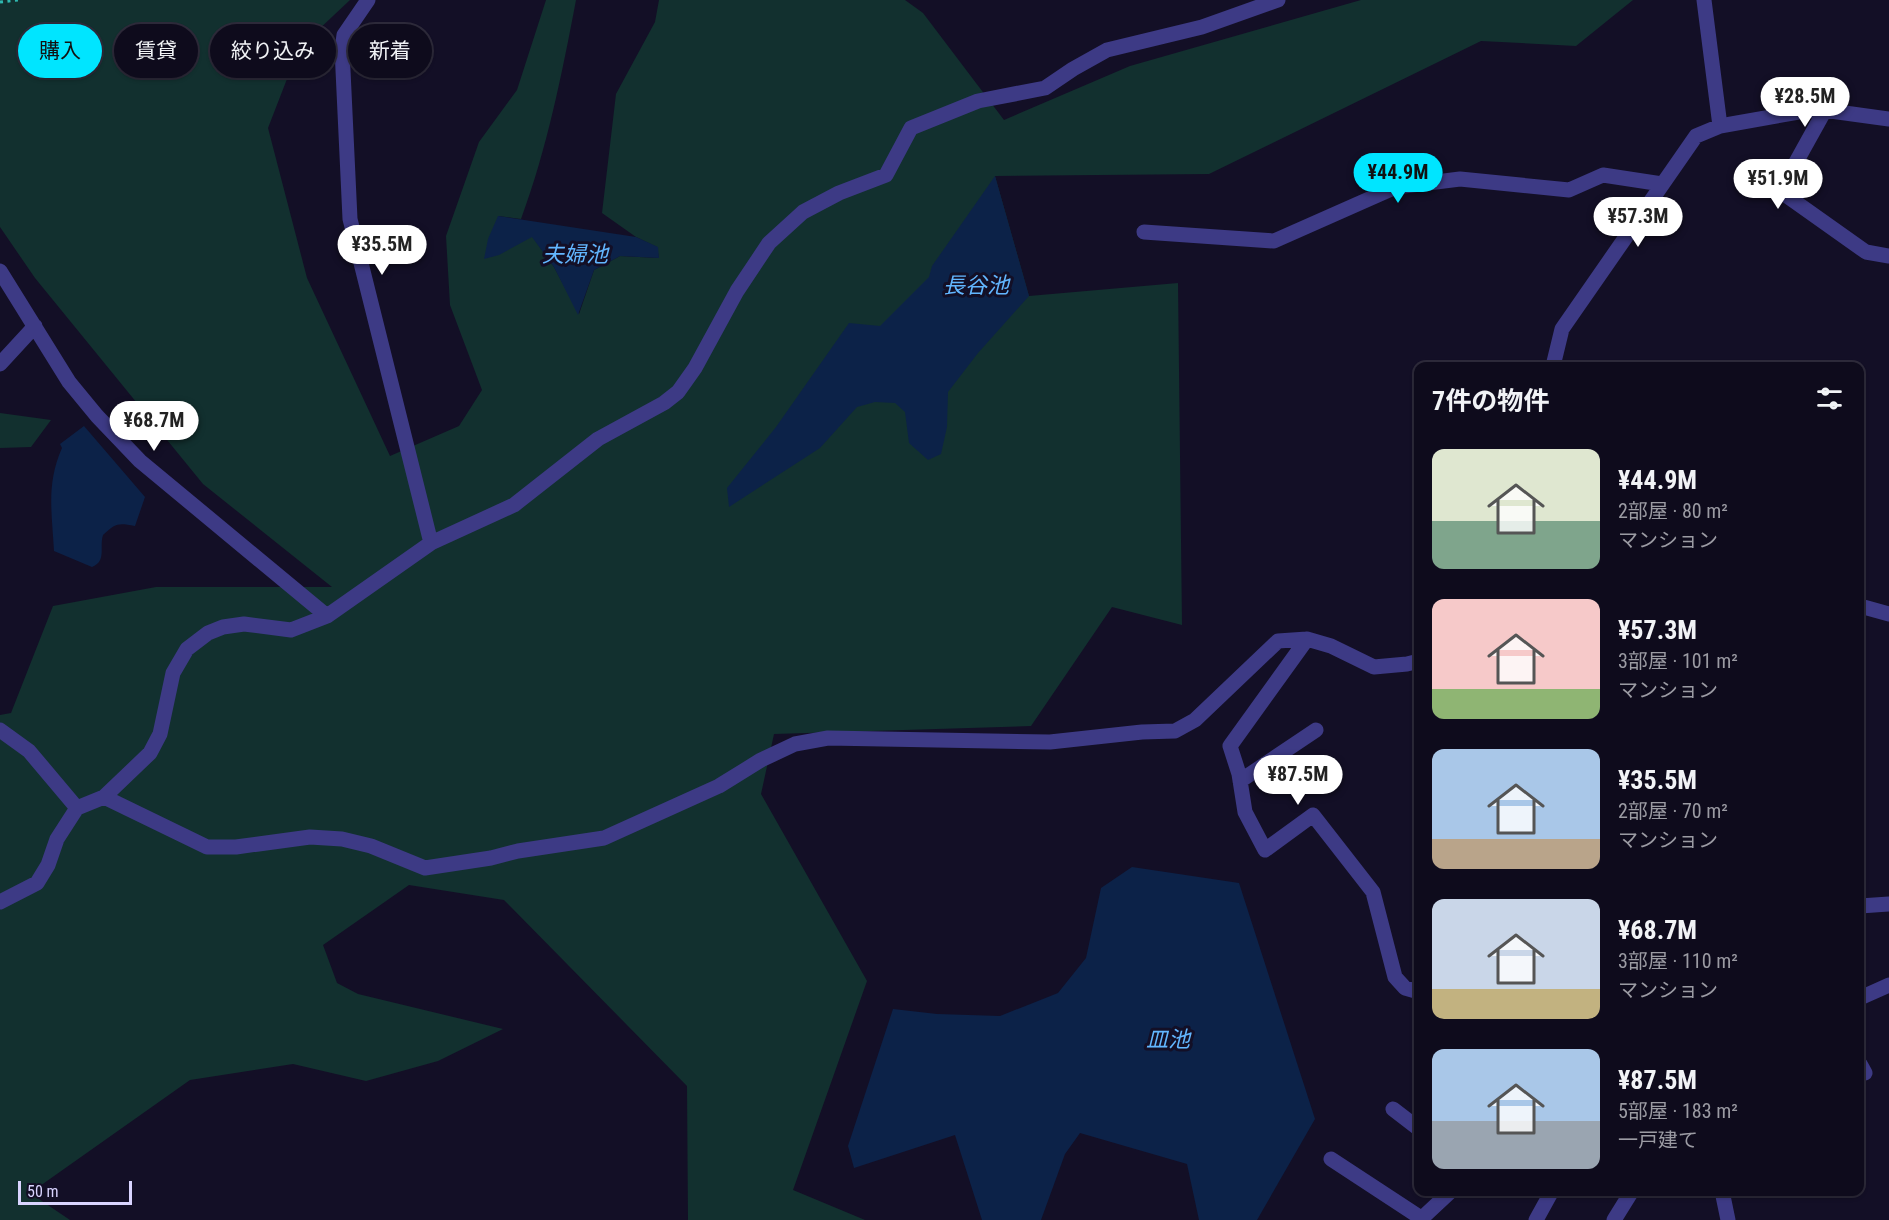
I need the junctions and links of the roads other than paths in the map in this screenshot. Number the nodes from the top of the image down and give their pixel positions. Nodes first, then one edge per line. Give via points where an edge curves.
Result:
1 (368, 0) edge
2 (1278, 0) edge
3 (1704, 0) edge
4 (1825, 110) junction
5 (1889, 119) edge
6 (1720, 126) junction
7 (1662, 184) junction
8 (1144, 232) dead end
9 (1889, 256) edge
10 (0, 271) edge
11 (35, 326) junction
12 (1554, 362) edge
13 (0, 364) edge
14 (432, 543) junction
15 (1864, 607) edge
16 (1889, 614) edge
17 (327, 616) junction
18 (1307, 639) junction
19 (1414, 662) edge
20 (0, 730) edge
21 (1316, 730) dead end
22 (1240, 781) junction
23 (104, 797) junction
24 (77, 808) junction
25 (0, 902) edge
26 (1889, 904) edge
27 (1864, 906) edge
28 (1889, 985) edge
29 (1414, 991) edge
30 (1864, 996) edge
31 (1393, 1109) dead end
32 (1414, 1125) edge
33 (1331, 1159) dead end
34 (1446, 1196) edge
35 (1549, 1196) edge
36 (1629, 1196) edge
37 (1723, 1196) edge
38 (1420, 1219) edge
39 (1536, 1220) edge
40 (1614, 1220) edge
41 (1728, 1220) edge

1 - 14 street via 344,35 342,49 350,219
2 - 14 street via 1202,27 1107,50 1045,88 978,101 912,128 886,175 803,212 769,243 678,392 598,439 514,505
3 - 6 street
4 - 5 street
4 - 6 street
4 - 9 street via 1780,191 1866,252
6 - 7 street via 1696,136
7 - 8 street via 1603,175 1569,190 1460,179 1396,187 1274,241
7 - 12 street via 1562,329
10 - 11 street
11 - 13 street
11 - 17 street via 69,382 140,461
14 - 17 street
15 - 16 street
17 - 23 street via 291,630 244,624 223,627 208,633 187,650 173,673 160,734 150,753
18 - 19 street via 1374,667
18 - 22 street via 1230,746
18 - 23 street via 1278,641 1196,720 1175,731 1050,742 828,738 795,744 719,786 604,838 425,868 342,839 310,837 207,847
20 - 24 street via 30,751
21 - 22 street
22 - 29 street via 1245,812 1265,850 1313,815 1373,892 1395,977 1405,988
23 - 24 street
24 - 25 street via 57,839 37,883
26 - 27 street
28 - 30 street
31 - 32 street
33 - 38 street
34 - 38 street
35 - 39 street
36 - 40 street
37 - 41 street

